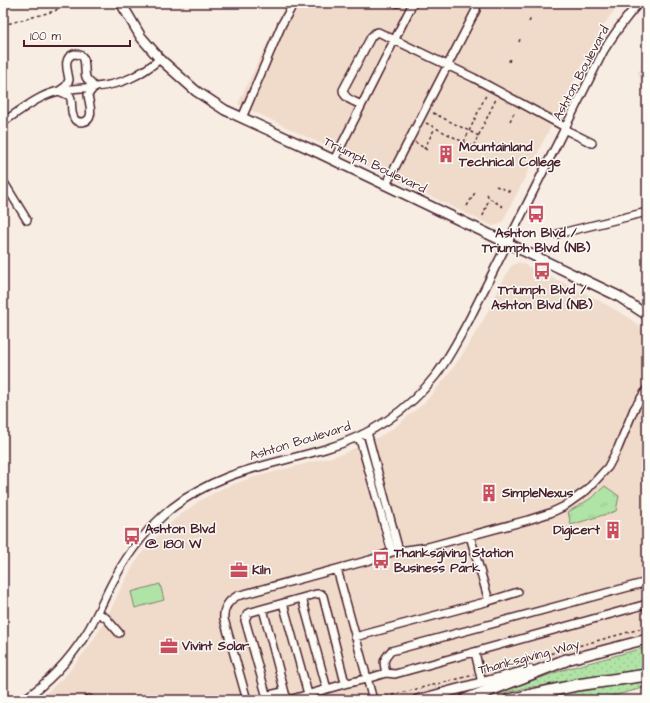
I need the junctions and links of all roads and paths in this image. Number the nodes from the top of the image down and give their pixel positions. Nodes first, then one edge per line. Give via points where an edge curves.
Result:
1 (65, 3) edge
2 (121, 3) edge
3 (294, 3) edge
4 (413, 3) edge
5 (477, 3) edge
6 (639, 3) edge
7 (531, 18) dead end
8 (529, 22) dead end
9 (3, 25) edge
10 (394, 39) junction
11 (520, 39) dead end
12 (519, 42) dead end
13 (510, 58) dead end
14 (160, 59) junction
15 (508, 62) dead end
16 (447, 65) junction
17 (94, 87) junction
18 (59, 91) junction
19 (488, 92) dead end
20 (497, 97) dead end
21 (361, 105) junction
22 (514, 113) dead end
23 (433, 114) dead end
24 (242, 118) junction
25 (510, 121) dead end
26 (3, 122) edge
27 (424, 122) dead end
28 (435, 128) junction
29 (565, 128) junction
30 (469, 132) junction
31 (479, 136) junction
32 (413, 141) dead end
33 (464, 142) junction
34 (592, 143) dead end
35 (424, 149) junction
36 (427, 150) dead end
37 (334, 160) junction
38 (3, 181) edge
39 (386, 185) junction
40 (496, 186) dead end
41 (476, 191) dead end
42 (511, 192) dead end
43 (487, 194) dead end
44 (489, 198) junction
45 (467, 206) dead end
46 (505, 208) dead end
47 (647, 212) edge
48 (483, 216) dead end
49 (27, 220) dead end
50 (557, 234) dead end
51 (507, 243) junction
52 (647, 315) edge
53 (647, 389) edge
54 (367, 432) junction
55 (360, 436) junction
56 (470, 536) junction
57 (395, 551) junction
58 (337, 569) junction
59 (647, 582) edge
60 (518, 592) dead end
61 (302, 598) junction
62 (489, 600) junction
63 (283, 603) junction
64 (647, 604) edge
65 (263, 609) junction
66 (98, 614) junction
67 (647, 627) edge
68 (119, 633) dead end
69 (355, 637) junction
70 (647, 639) edge
71 (475, 652) junction
72 (566, 660) junction
73 (386, 673) junction
74 (647, 675) edge
75 (481, 678) junction
76 (366, 679) junction
77 (348, 683) junction
78 (327, 689) junction
79 (285, 693) junction
80 (308, 694) junction
81 (23, 700) edge
82 (247, 700) edge
83 (373, 700) edge
84 (417, 700) edge
85 (465, 700) edge
86 (509, 700) edge

1 - 9 path via 55,11
2 - 14 main road, Triumph Boulevard via 141,37
3 - 24 street via 282,24
4 - 10 street
5 - 16 street via 476,10
6 - 29 street, Ashton Boulevard via 617,29 604,50
7 - 8 path
10 - 16 street
10 - 21 street
10 - 21 street via 375,32 343,90 346,97
11 - 12 path
13 - 15 path
14 - 17 street via 128,80
14 - 24 main road, Triumph Boulevard via 196,92
16 - 29 street
16 - 39 street
17 - 18 street
17 - 18 street via 88,95 91,114 83,122 73,118 70,96
17 - 18 street via 86,76 84,58 74,54 66,61 69,80
18 - 26 street via 38,99
19 - 30 path
20 - 31 path
21 - 37 street
22 - 25 path
23 - 30 path
24 - 37 main road, Triumph Boulevard
27 - 28 path
28 - 33 path
28 - 35 path
29 - 34 street
29 - 51 street, Ashton Boulevard
30 - 31 path
30 - 33 path
31 - 33 path via 473,146
32 - 35 path
35 - 36 path
37 - 39 main road, Triumph Boulevard
38 - 49 street
39 - 51 main road, Triumph Boulevard
40 - 42 path
41 - 45 path
43 - 44 path
44 - 46 path
44 - 48 path
47 - 50 street
51 - 52 main road, Triumph Boulevard via 618,296
51 - 54 street, Ashton Boulevard via 455,346 436,375 409,403
53 - 56 street via 634,409 608,467 580,496 550,513
54 - 55 street, Ashton Boulevard
54 - 57 street
55 - 57 street
55 - 66 street, Ashton Boulevard via 325,449 238,473 207,485 188,497 171,509 140,540 115,577
56 - 57 street via 420,549
56 - 62 street
57 - 58 street
58 - 69 street
58 - 82 street via 238,596 227,605 224,620
59 - 73 street via 391,651 384,658
60 - 62 street
61 - 63 street
61 - 77 street via 316,594 323,596 344,680
61 - 78 street
62 - 69 street
63 - 65 street
63 - 80 street
64 - 71 street
65 - 79 street
65 - 79 street via 248,613 245,620 266,694
66 - 68 street via 106,618
66 - 81 street, Ashton Boulevard via 66,660 41,686
67 - 75 path
69 - 76 street
70 - 72 main road, Thanksgiving Way
71 - 73 street via 394,674
71 - 75 street
72 - 75 main road, Thanksgiving Way
72 - 85 highway
73 - 76 street
74 - 86 highway via 577,685
75 - 83 path
75 - 84 main road, Thanksgiving Way
76 - 77 street
76 - 83 street
77 - 78 street
78 - 80 street
79 - 80 street via 289,699

